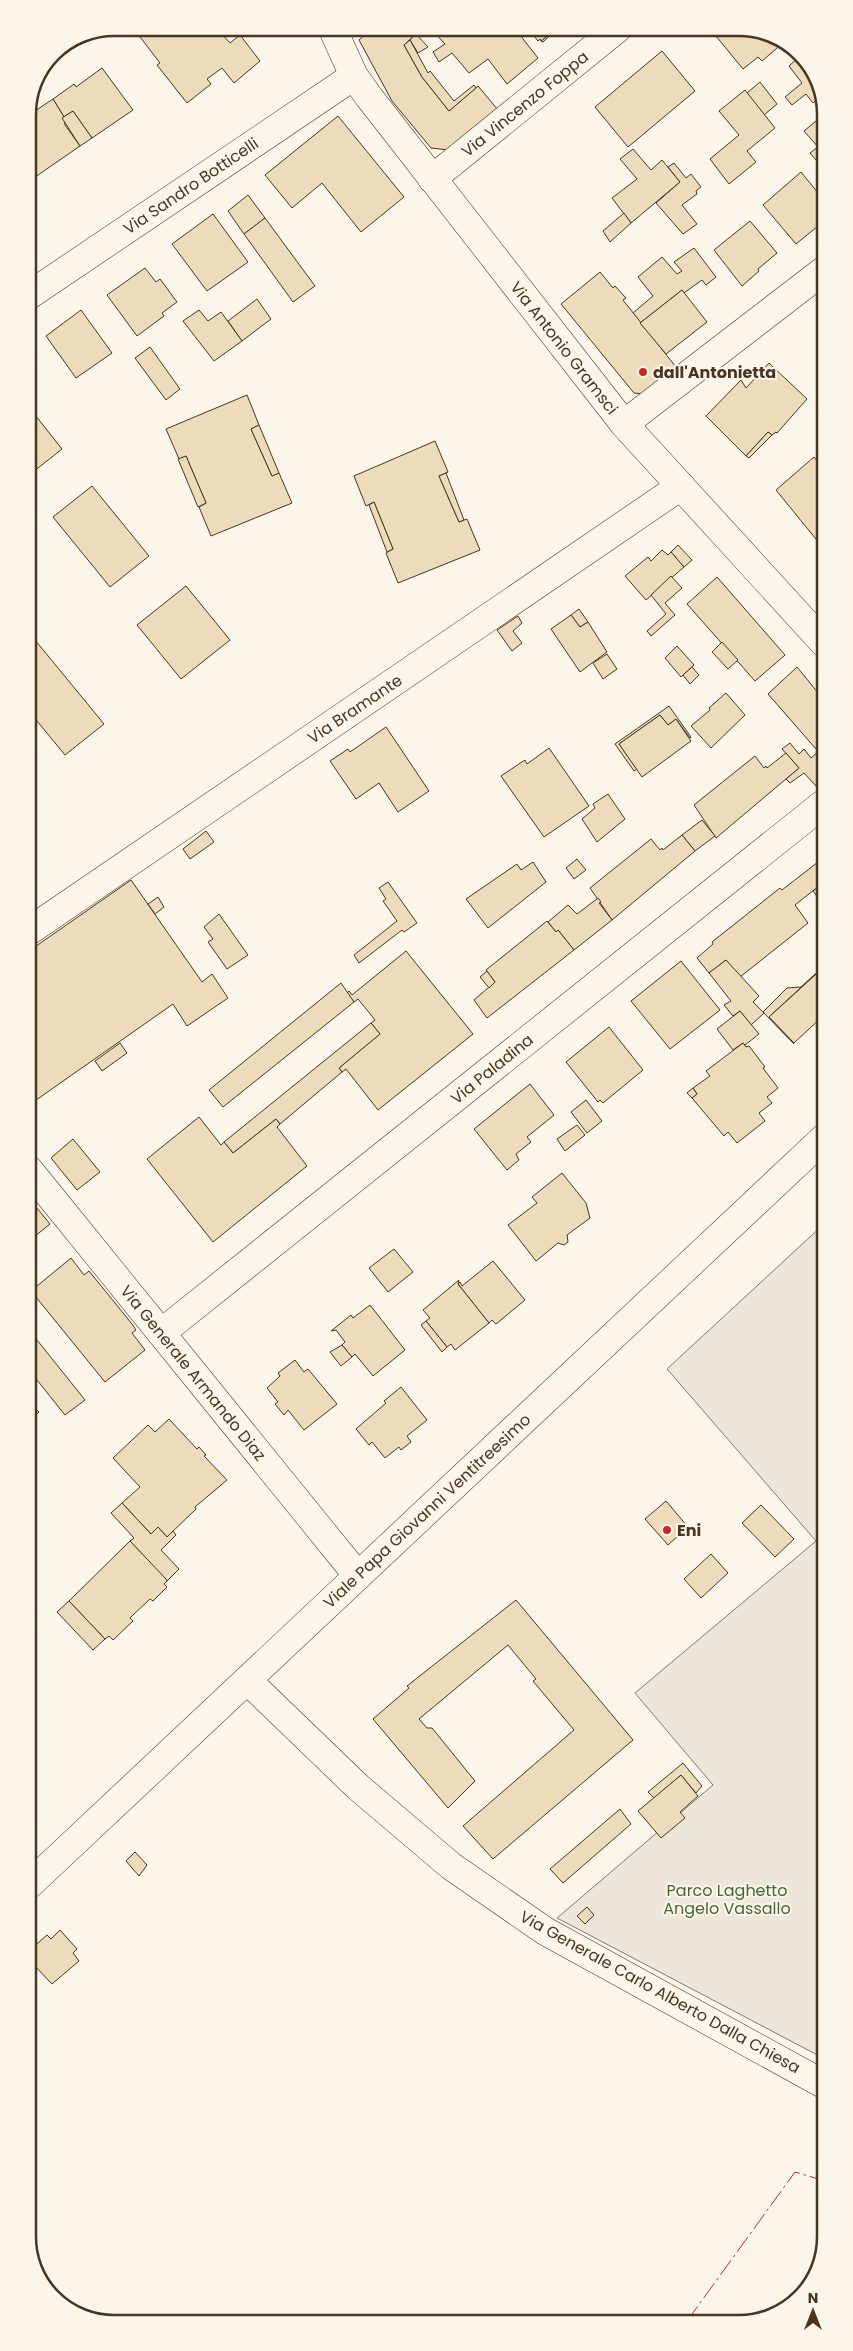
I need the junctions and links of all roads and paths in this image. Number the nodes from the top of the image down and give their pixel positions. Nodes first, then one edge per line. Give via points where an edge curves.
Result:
1 (336, 36) edge
2 (608, 36) edge
3 (354, 76) junction
4 (432, 179) junction
5 (817, 276) edge
6 (36, 291) edge
7 (624, 424) junction
8 (681, 486) junction
9 (817, 635) edge
10 (817, 810) edge
11 (36, 926) edge
12 (817, 1145) edge
13 (36, 1179) edge
14 (161, 1333) junction
15 (358, 1576) junction
16 (247, 1680) junction
17 (36, 1878) edge
18 (817, 2081) edge

1 - 3 street, Via Antonio Gramsci
2 - 4 street, Via Vincenzo Foppa
3 - 4 street, Via Antonio Gramsci
3 - 6 street, Via Sandro Botticelli
4 - 7 street, Via Antonio Gramsci
5 - 7 street
7 - 8 street, Via Antonio Gramsci
8 - 9 street, Via Antonio Gramsci
8 - 11 street, Via Bramante
10 - 14 street, Via Paladina
12 - 15 street, Viale Papa Giovanni Ventitreesimo
13 - 14 street, Via Generale Armando Diaz
14 - 15 street, Via Generale Armando Diaz
15 - 16 street, Viale Papa Giovanni Ventitreesimo
16 - 17 street, Viale Papa Giovanni Ventitreesimo
16 - 18 street, Via Generale Carlo Alberto Dalla Chiesa via 358,1787 451,1866 545,1931

